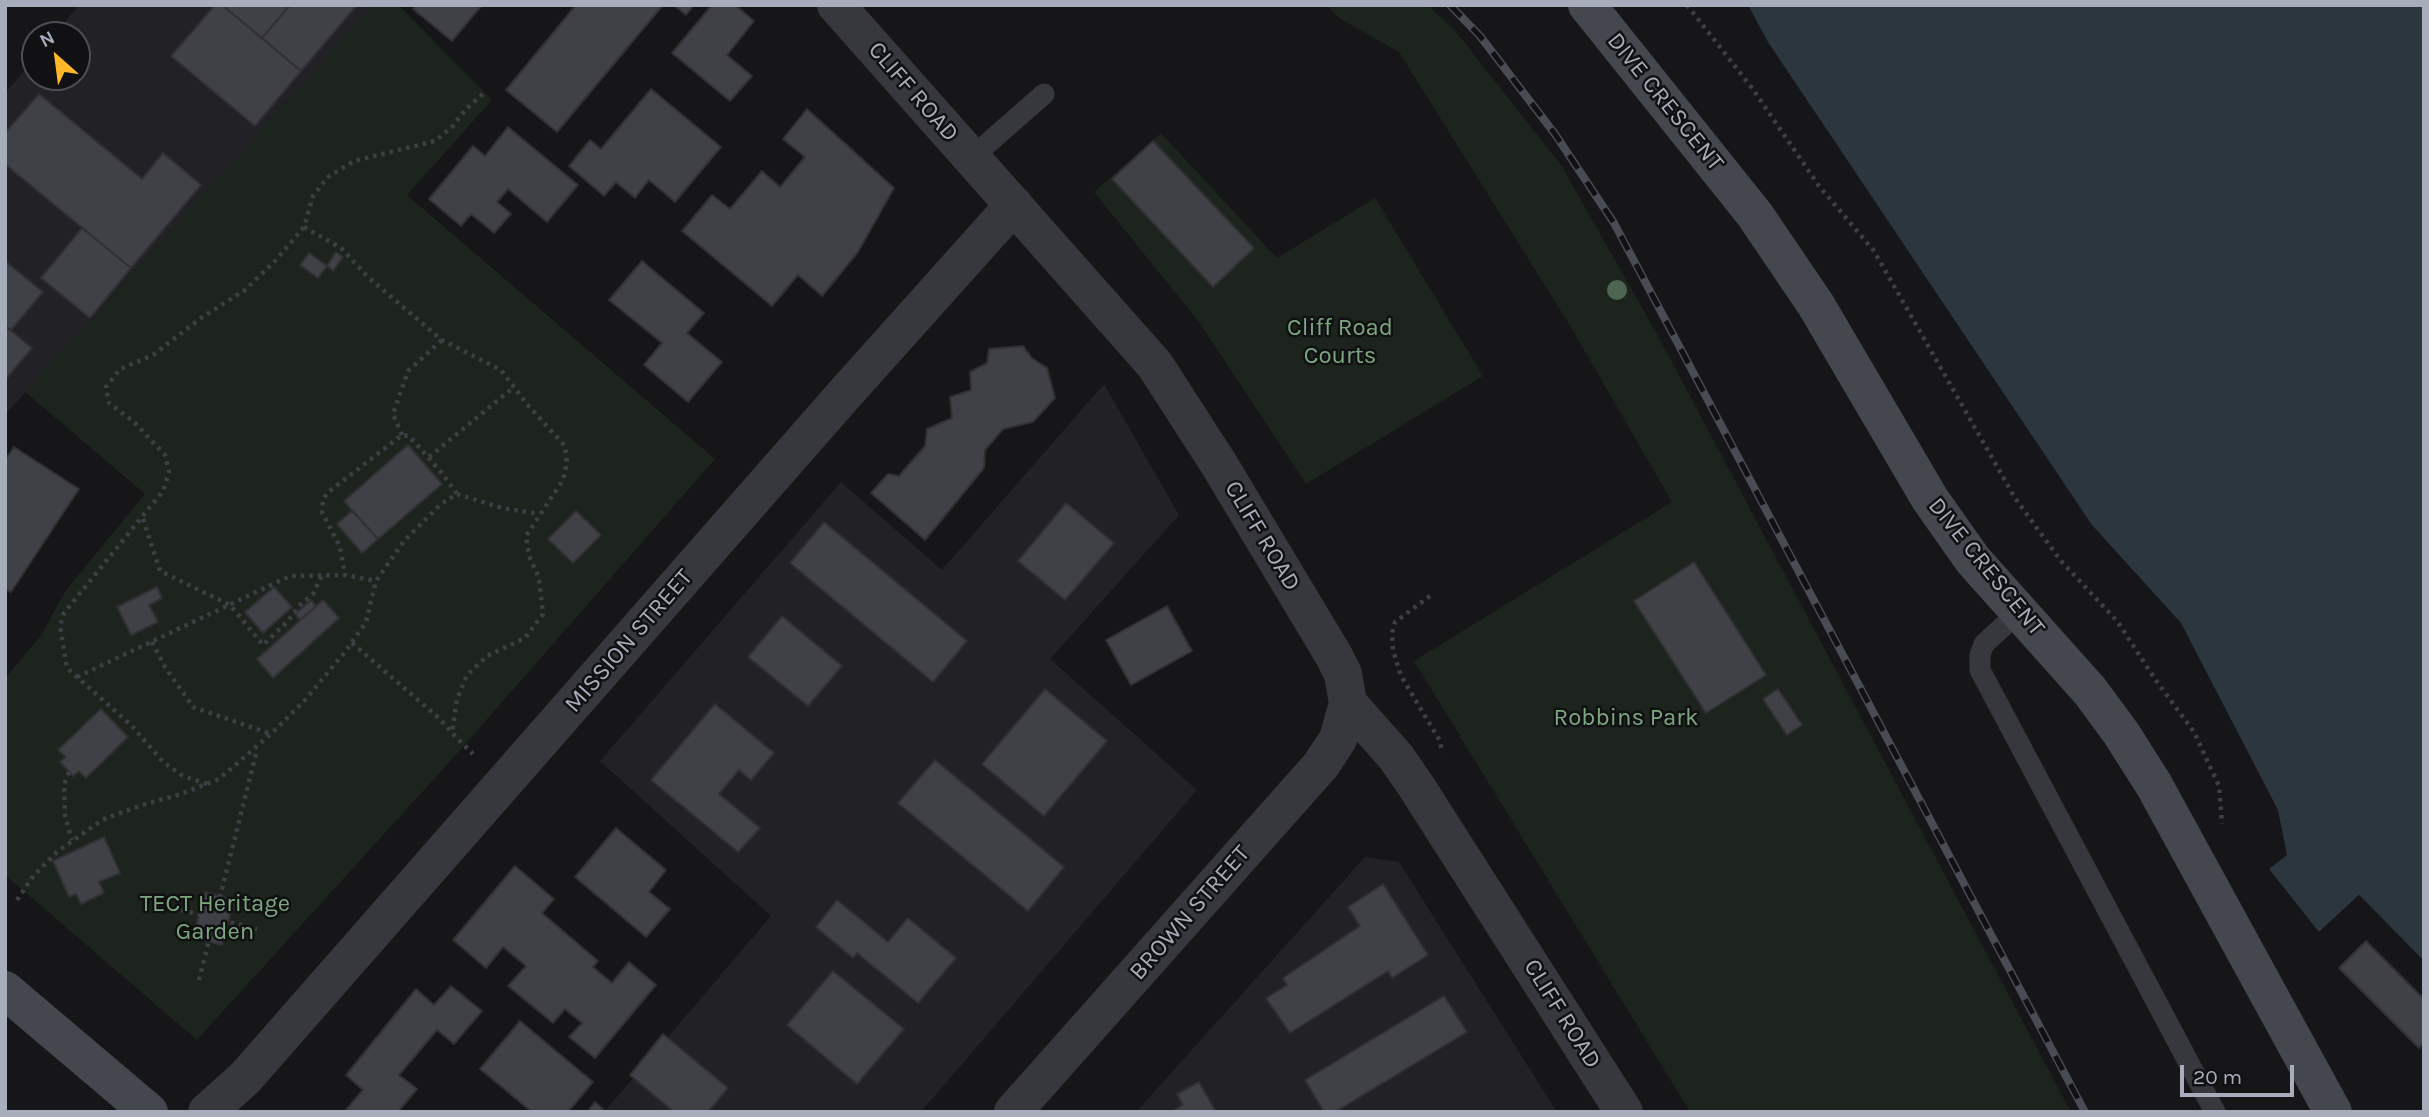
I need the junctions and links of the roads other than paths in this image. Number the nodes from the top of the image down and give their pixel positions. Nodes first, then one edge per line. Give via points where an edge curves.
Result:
1 (836, 5) edge
2 (1587, 5) edge
3 (1044, 94) dead end
4 (971, 158) junction
5 (1014, 205) junction
6 (2020, 611) junction
7 (1348, 704) junction
8 (5, 990) edge
9 (248, 1095) edge
10 (149, 1112) edge
11 (207, 1112) edge
12 (1013, 1112) edge
13 (1624, 1112) edge
14 (2216, 1112) edge
15 (2333, 1112) edge

1 - 4 street, CLIFF ROAD
2 - 6 main road, DIVE CRESCENT via 1755,215 1816,305 1930,499 1973,560
3 - 4 lane
4 - 5 street, CLIFF ROAD
5 - 7 street, CLIFF ROAD via 1155,365 1334,656 1343,674
5 - 9 street, MISSION STREET via 833,407
6 - 14 lane via 1984,644 1980,670
6 - 15 main road, DIVE CRESCENT via 2090,691 2154,785
7 - 12 street, BROWN STREET via 1338,739 1321,765
7 - 13 street, CLIFF ROAD via 1416,786
8 - 10 main road
9 - 11 street, MISSION STREET

